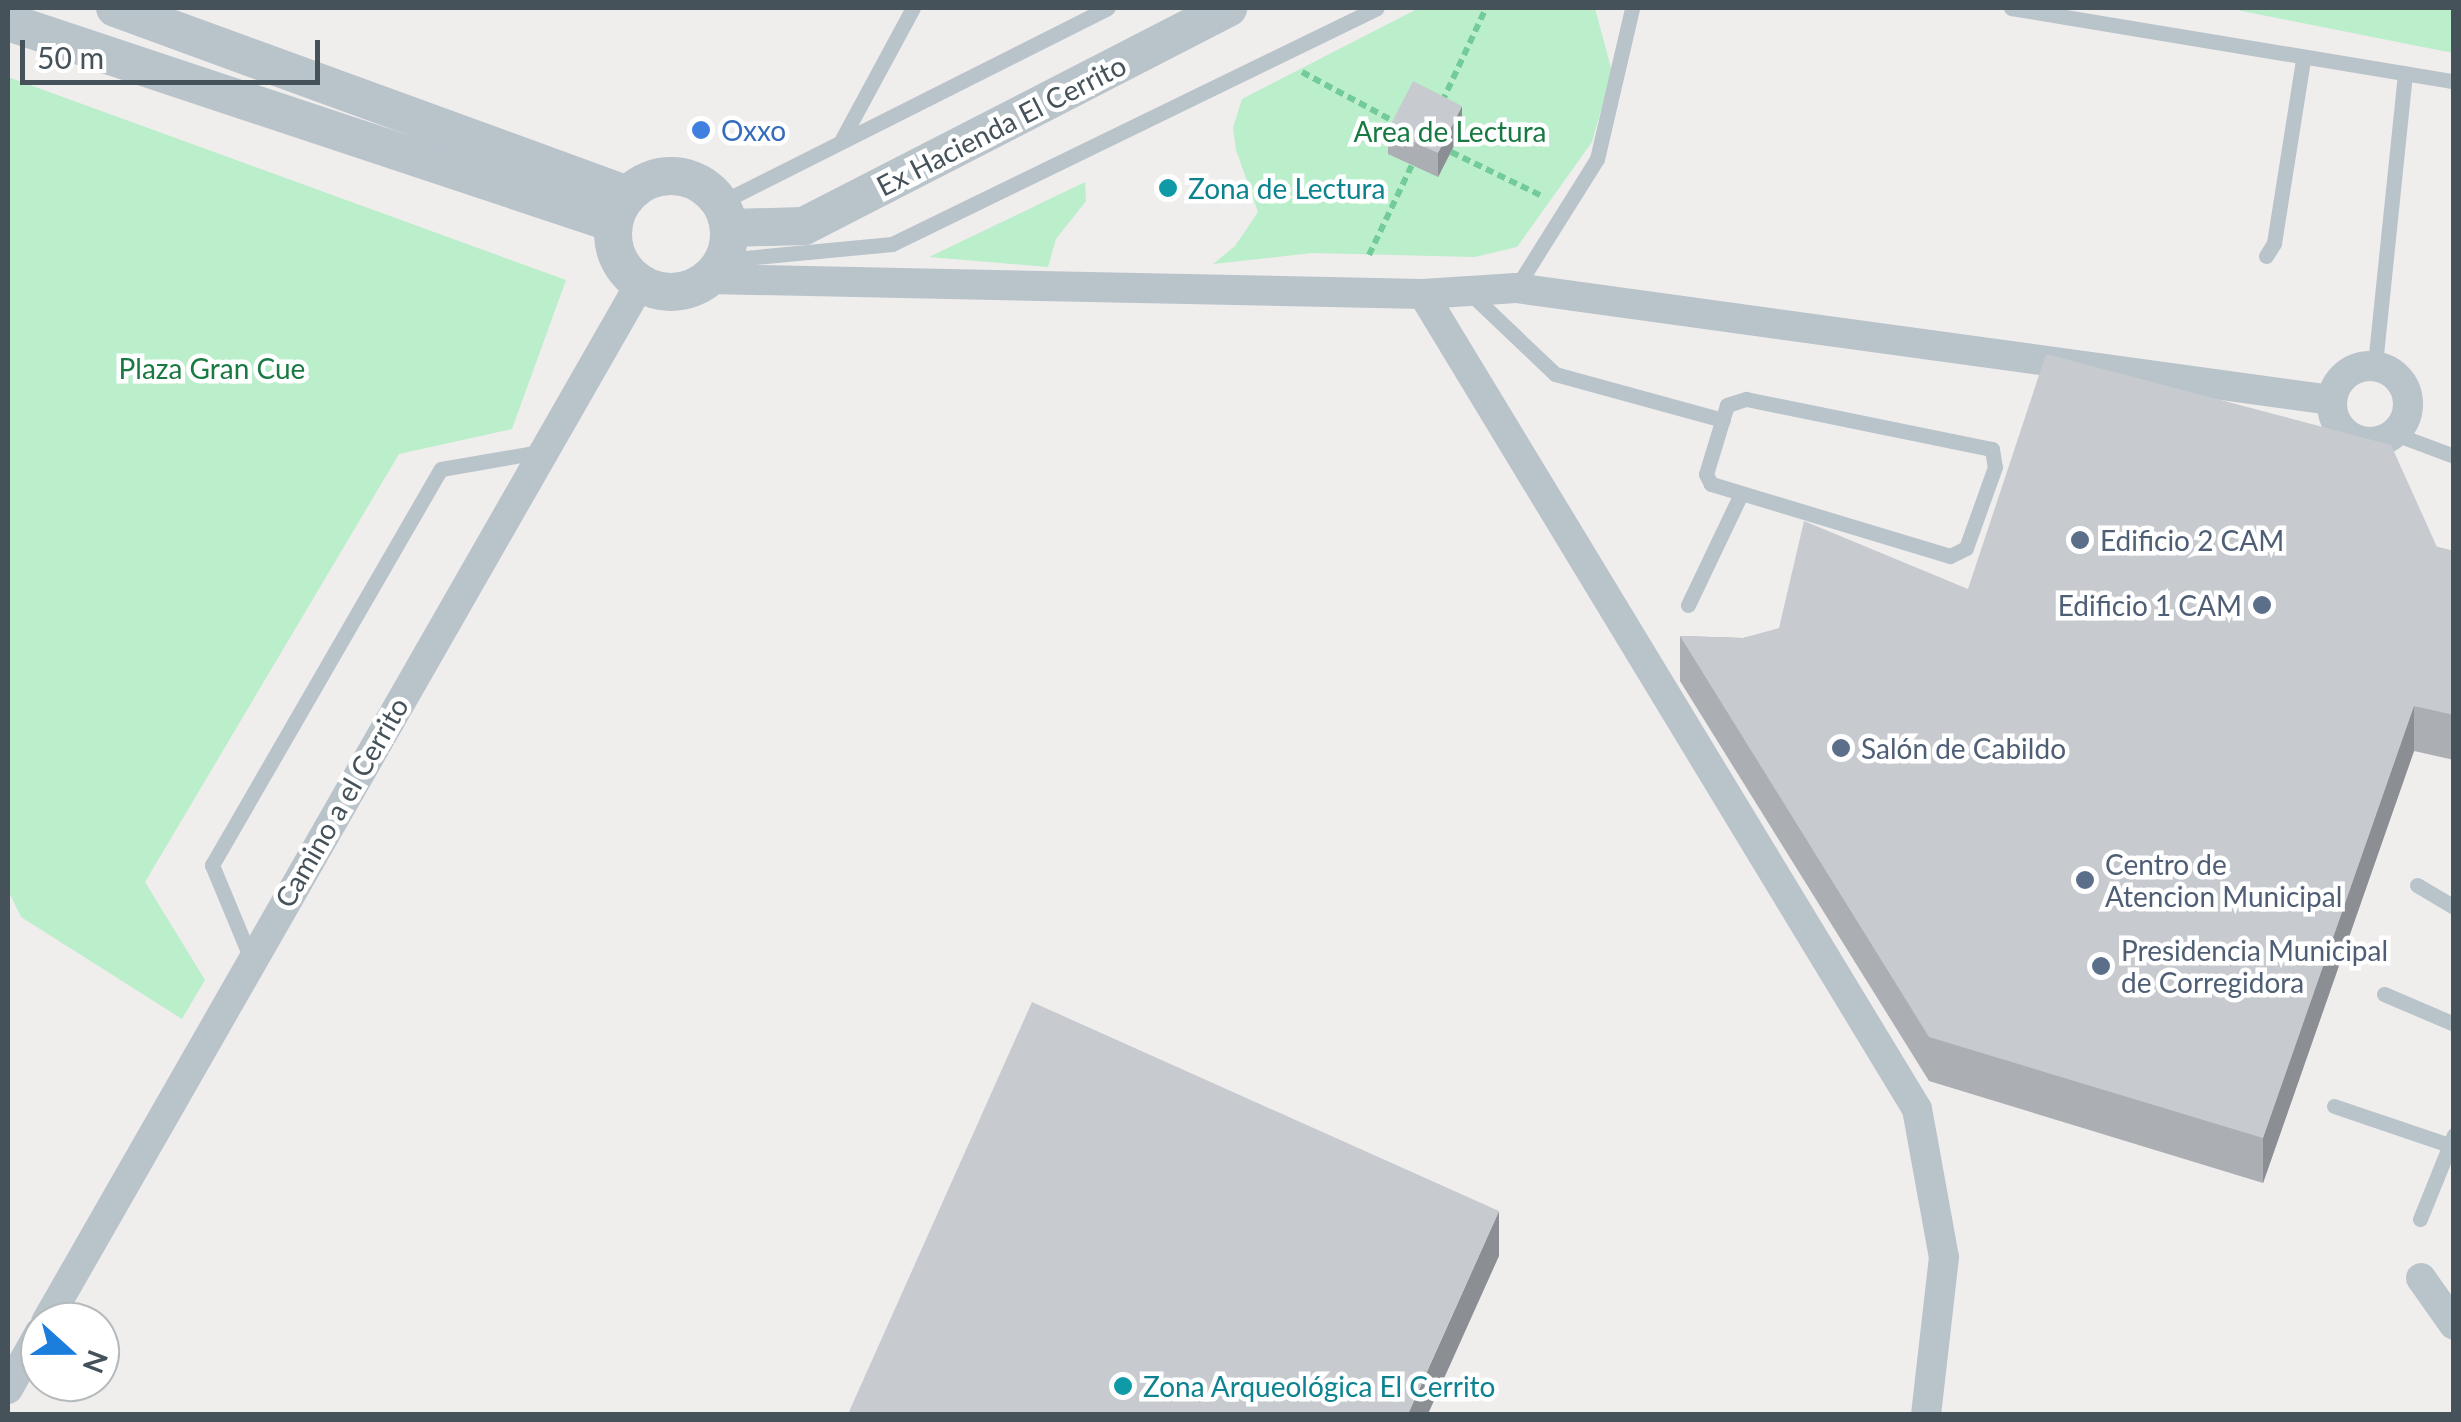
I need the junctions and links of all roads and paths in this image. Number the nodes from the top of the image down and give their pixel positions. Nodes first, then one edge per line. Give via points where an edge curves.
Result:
1 (115, 8) edge
2 (912, 8) edge
3 (1108, 8) edge
4 (1228, 8) edge
5 (1377, 8) edge
6 (1486, 8) edge
7 (1632, 8) edge
8 (2011, 8) edge
9 (8, 22) edge
10 (2304, 60) junction
11 (1299, 70) dead end
12 (2405, 74) junction
13 (2454, 81) edge
14 (1435, 117) edge
15 (1402, 126) edge
16 (841, 142) junction
17 (1451, 152) edge
18 (1412, 165) edge
19 (1554, 201) dead end
20 (621, 209) junction
21 (720, 243) junction
22 (1370, 254) dead end
23 (2266, 256) dead end
24 (640, 284) junction
25 (1516, 288) junction
26 (1422, 294) junction
27 (1471, 294) junction
28 (2375, 364) junction
29 (2330, 400) junction
30 (1724, 420) junction
31 (2396, 434) junction
32 (539, 452) junction
33 (2454, 456) edge
34 (1741, 494) junction
35 (1688, 605) dead end
36 (2417, 885) dead end
37 (2454, 907) edge
38 (251, 959) junction
39 (2384, 994) dead end
40 (2454, 1024) edge
41 (2334, 1106) dead end
42 (2452, 1140) edge
43 (2420, 1219) dead end
44 (2421, 1278) dead end
45 (57, 1302) edge
46 (2454, 1325) edge
47 (1926, 1414) edge

1 - 20 street
2 - 16 lane
3 - 16 lane
4 - 21 street, Ex Hacienda El Cerrito via 804,226
5 - 21 lane via 892,244
6 - 14 path
7 - 25 lane via 1597,159
8 - 10 lane
9 - 20 street
10 - 12 lane
10 - 23 lane via 2274,243
11 - 15 path
12 - 13 lane
12 - 28 lane
16 - 21 lane
17 - 19 path
18 - 22 path
20 - 21 street via 647,181 674,176 700,184
20 - 24 street via 618,257
21 - 24 street via 662,292
21 - 26 street
24 - 32 street, Camino a el Cerrito
25 - 27 street
25 - 29 street
26 - 27 street
26 - 47 street via 1917,1109 1944,1258
27 - 30 lane via 1555,374
28 - 29 street via 2345,373
28 - 31 street via 2401,378 2409,408
29 - 31 street via 2340,430 2366,443
30 - 34 lane via 1708,480
30 - 34 lane via 1732,400 1746,399 1973,443 1994,454 1960,554
31 - 33 lane
32 - 38 street, Camino a el Cerrito
32 - 38 lane via 441,469 212,865
34 - 35 lane
36 - 37 lane
38 - 45 street, Camino a el Cerrito
39 - 40 lane
41 - 42 lane
42 - 43 lane
44 - 46 street

